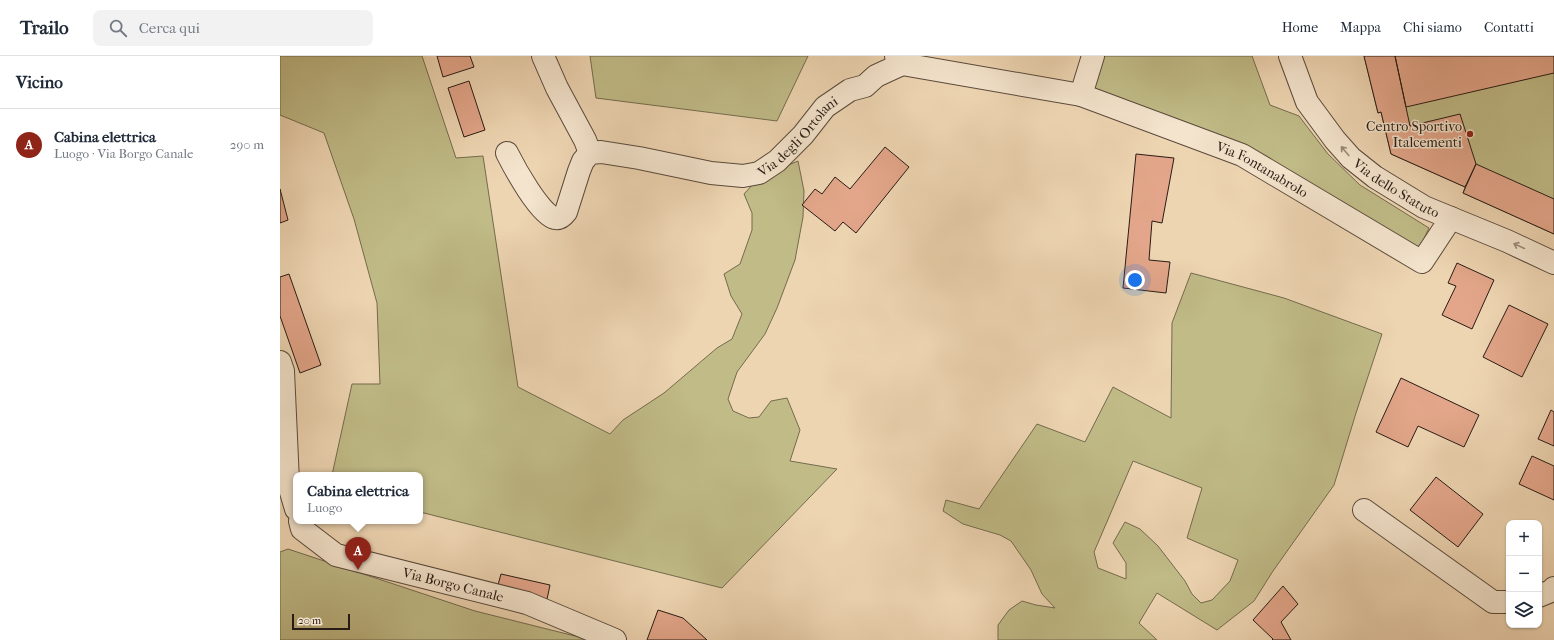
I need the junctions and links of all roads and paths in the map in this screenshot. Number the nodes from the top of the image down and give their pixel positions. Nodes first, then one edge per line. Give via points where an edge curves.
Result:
1 (543, 56) edge
2 (1094, 56) edge
3 (1290, 56) edge
4 (899, 60) edge
5 (1081, 95) junction
6 (507, 153) dead end
7 (590, 153) junction
8 (1451, 218) junction
9 (1554, 263) edge
10 (280, 362) edge
11 (293, 499) edge
12 (1364, 510) dead end
13 (301, 524) edge
14 (1554, 588) edge
15 (1542, 594) edge
16 (1506, 602) edge
17 (615, 640) edge

1 - 7 street
2 - 5 street
8 -> 3 street, Via dello Statuto via 1424,207 1375,177 1351,158 1307,102
4 - 5 street
4 - 7 street, Via degli Ortolani via 865,86 850,90 825,107 803,135 777,161 759,173 743,176 711,173 639,158 601,152
5 - 8 street, Via Fontanabrolo via 1242,155 1422,262
6 - 7 street via 527,188 541,206 556,218 560,218 566,212 583,161
9 -> 8 street, Via dello Statuto
10 - 11 street via 283,371 288,482
12 - 16 street via 1493,602
13 - 17 street, Via Borgo Canale via 302,529 336,555 527,603
14 - 15 street

